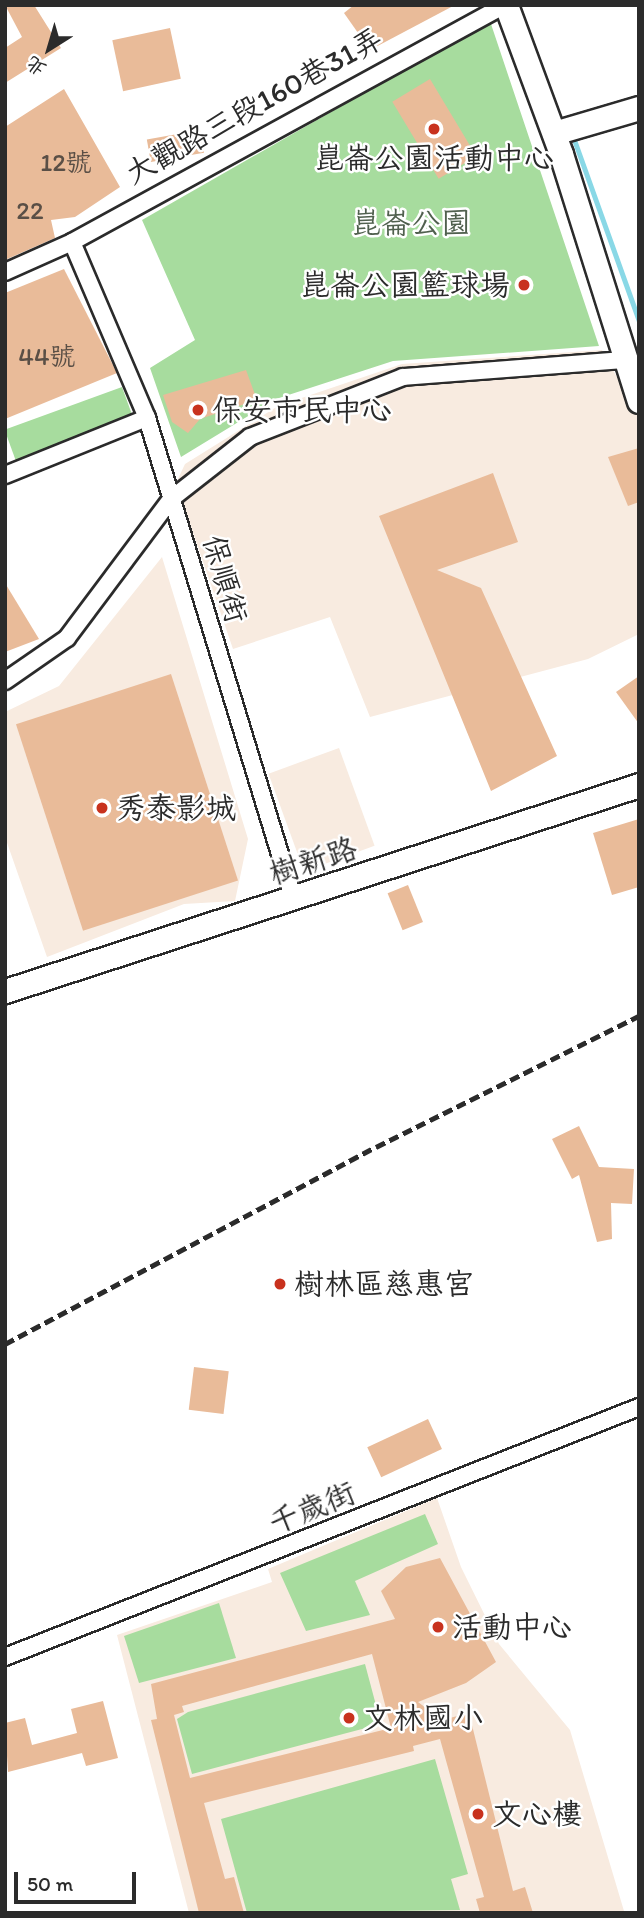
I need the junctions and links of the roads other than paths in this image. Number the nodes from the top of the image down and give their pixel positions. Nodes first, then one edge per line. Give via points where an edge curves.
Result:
1 (505, 5) edge
2 (639, 108) edge
3 (554, 133) junction
4 (72, 242) junction
5 (5, 272) edge
6 (625, 359) junction
7 (638, 398) edge
8 (147, 418) junction
9 (5, 475) edge
10 (172, 499) junction
11 (5, 681) edge
12 (639, 785) edge
13 (294, 900) junction
14 (5, 991) edge
15 (639, 1407) edge
16 (5, 1657) edge

1 - 3 main road
1 - 4 street, 大觀路三段160巷31弄 via 310,106
2 - 3 main road
3 - 6 main road
4 - 5 street, 大觀路三段160巷31弄
4 - 8 street, 保順街
6 - 7 main road
6 - 10 street via 403,377 250,437
8 - 9 street
8 - 10 street, 保順街
10 - 11 street via 68,638
10 - 13 street, 保順街
12 - 13 main road, 樹新路
13 - 14 main road, 樹新路
15 - 16 street, 千歲街

